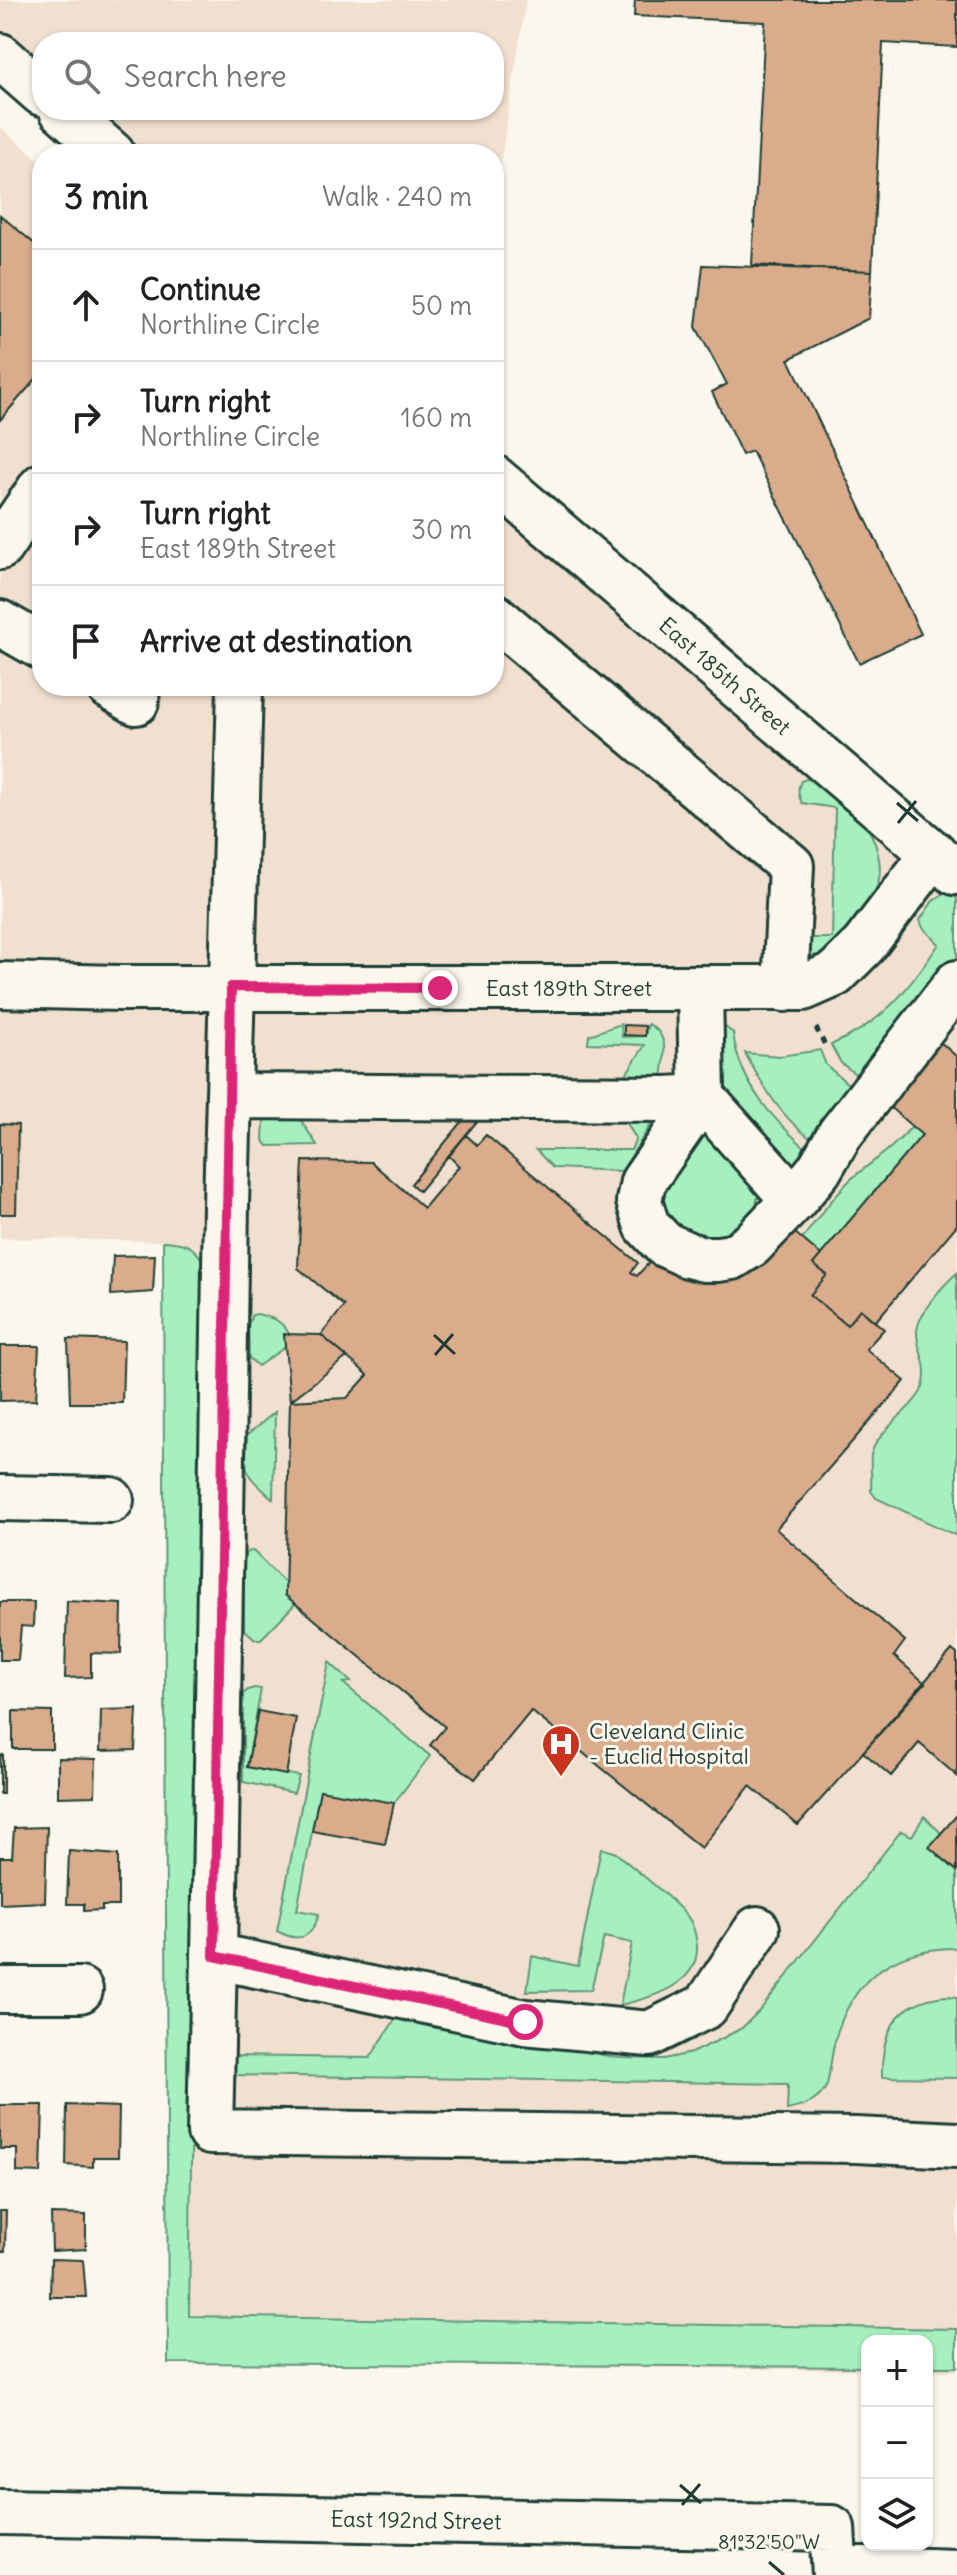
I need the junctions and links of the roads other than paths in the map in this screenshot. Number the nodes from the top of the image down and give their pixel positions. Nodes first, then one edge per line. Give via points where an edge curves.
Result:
1 (0, 56) edge
2 (32, 84) edge
3 (73, 120) edge
4 (101, 144) edge
5 (504, 487) edge
6 (0, 623) edge
7 (504, 624) edge
8 (32, 641) edge
9 (240, 696) edge
10 (946, 863) edge
11 (957, 983) edge
12 (0, 985) edge
13 (231, 987) junction
14 (700, 988) junction
15 (785, 989) junction
16 (229, 1096) junction
17 (702, 1097) junction
18 (794, 1200) junction
19 (0, 1498) edge
20 (111, 1500) dead end
21 (757, 1929) dead end
22 (214, 1956) junction
23 (0, 1990) edge
24 (80, 1990) dead end
25 (957, 2145) edge
26 (0, 2512) edge
27 (834, 2557) edge
28 (957, 2572) edge

1 - 2 street
3 - 4 street
5 - 10 street, East 185th Street
6 - 8 street
7 - 15 street via 791,866
9 - 13 street
10 - 15 street, East 189th Street via 835,974 803,988
11 - 18 street
12 - 13 street, East 189th Street
13 - 14 street, East 189th Street
13 - 16 street
14 - 15 street, East 189th Street
14 - 17 street
16 - 17 street
16 - 22 street
17 - 18 street
17 - 18 street via 643,1182 639,1201 647,1226 673,1250 704,1259 732,1257 751,1245
19 - 20 street
21 - 22 street via 706,2006 649,2034 525,2022
22 - 25 street via 210,2132
23 - 24 street
26 - 27 street, East 192nd Street
27 - 28 street, East 192nd Street

